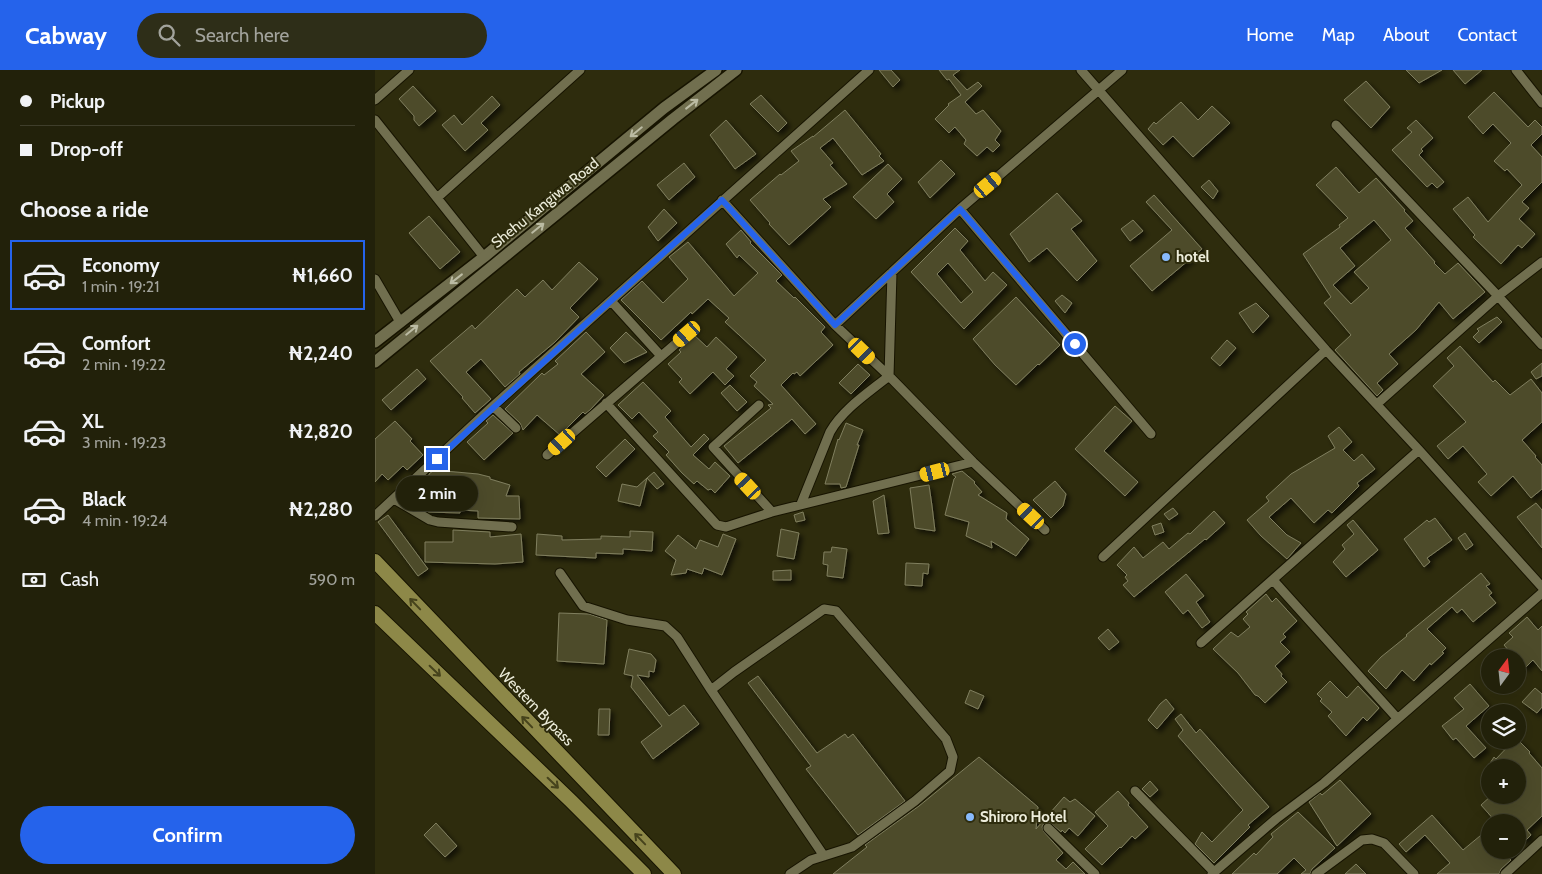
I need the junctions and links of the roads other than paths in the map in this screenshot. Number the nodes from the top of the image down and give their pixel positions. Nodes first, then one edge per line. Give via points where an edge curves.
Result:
1 (409, 70) edge
2 (580, 70) edge
3 (716, 70) edge
4 (736, 70) edge
5 (869, 70) edge
6 (1081, 70) edge
7 (1122, 70) edge
8 (1516, 70) edge
9 (1100, 90) junction
10 (375, 100) edge
11 (1542, 103) edge
12 (664, 108) junction
13 (673, 119) junction
14 (375, 120) edge
15 (1336, 125) dead end
16 (437, 198) junction
17 (722, 200) junction
18 (960, 209) junction
19 (484, 257) junction
20 (1542, 262) edge
21 (892, 272) junction
22 (375, 278) edge
23 (1497, 296) junction
24 (611, 302) junction
25 (400, 322) junction
26 (835, 325) junction
27 (687, 334) dead end
28 (375, 342) edge
29 (1542, 346) edge
30 (1326, 350) junction
31 (661, 356) junction
32 (375, 362) edge
33 (889, 376) junction
34 (606, 403) junction
35 (1377, 404) junction
36 (759, 405) dead end
37 (493, 406) junction
38 (516, 428) dead end
39 (1151, 434) dead end
40 (1419, 450) junction
41 (547, 455) dead end
42 (973, 462) junction
43 (395, 499) junction
44 (801, 504) junction
45 (772, 512) junction
46 (375, 516) edge
47 (512, 527) dead end
48 (1045, 530) dead end
49 (1103, 557) dead end
50 (375, 561) edge
51 (560, 573) dead end
52 (1273, 580) junction
53 (1542, 587) edge
54 (1542, 592) edge
55 (375, 613) edge
56 (1201, 643) dead end
57 (711, 690) junction
58 (1397, 718) junction
59 (1135, 791) dead end
60 (1048, 828) dead end
61 (1542, 840) edge
62 (824, 856) junction
63 (1213, 873) edge
64 (644, 874) edge
65 (674, 874) edge
66 (790, 874) edge
67 (1095, 874) edge
68 (1316, 874) edge
69 (1414, 874) edge
70 (1505, 874) edge

1 - 10 street
2 - 16 street
3 - 12 main road, Shehu Kangiwa Road
13 -> 4 main road, Shehu Kangiwa Road
5 - 17 street
6 - 9 street
7 - 9 street
8 - 11 street
9 - 18 street
9 - 30 street
12 - 13 main road
12 -> 19 main road, Shehu Kangiwa Road
32 -> 13 main road, Shehu Kangiwa Road
14 - 16 street
15 - 23 street
16 - 19 street
17 - 24 street
17 - 26 street
18 - 21 street
18 - 39 street
19 -> 25 main road, Shehu Kangiwa Road
20 - 23 street
21 - 26 street
21 - 33 street
22 - 25 street
23 - 29 street
23 - 35 street
24 - 31 street
24 - 37 street
25 - 28 main road, Shehu Kangiwa Road
26 - 33 street
27 - 31 street
30 - 35 street
30 - 49 street
31 - 34 street
33 - 42 street
33 - 44 street via 835,423
34 - 41 street
34 - 45 street via 717,525 726,527
35 - 40 street
36 - 45 street via 713,447
37 - 38 street
37 - 43 street
40 - 52 street
40 - 53 street
42 - 44 street
42 - 48 street
43 - 46 street
43 - 47 street via 438,522
44 - 45 street
65 -> 50 main road, Western Bypass
51 - 57 street via 583,606 621,619 665,626 677,637
52 - 56 street
52 - 58 street
54 - 58 street
55 -> 64 main road
57 - 62 street
57 - 62 street via 824,609 836,611 946,739 953,757 950,771 852,848
58 - 63 street via 1324,783
59 - 63 street
60 - 67 street
61 - 70 street
62 - 66 street via 811,860
68 - 69 street via 1361,840 1373,839 1384,843

